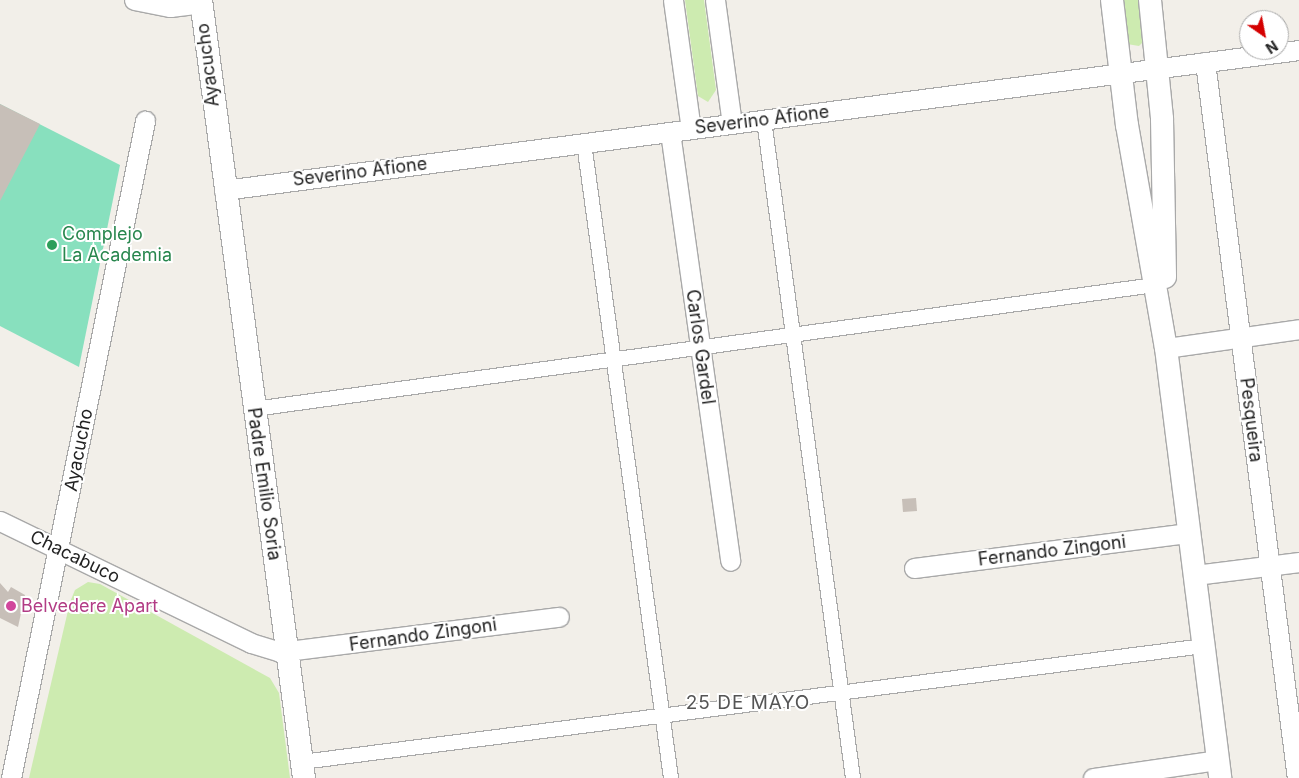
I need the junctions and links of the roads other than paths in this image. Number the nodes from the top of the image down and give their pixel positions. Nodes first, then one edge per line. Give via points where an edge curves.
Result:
1 (134, 0) edge
2 (673, 0) edge
3 (715, 0) edge
4 (1112, 0) edge
5 (1150, 0) edge
6 (201, 2) edge
7 (1299, 50) edge
8 (1204, 62) junction
9 (1158, 68) junction
10 (1120, 73) junction
11 (764, 120) junction
12 (145, 121) dead end
13 (732, 124) junction
14 (691, 129) junction
15 (670, 132) junction
16 (584, 143) junction
17 (224, 190) junction
18 (1155, 285) junction
19 (1299, 329) edge
20 (793, 334) junction
21 (1240, 338) junction
22 (700, 347) junction
23 (1166, 348) junction
24 (614, 359) junction
25 (254, 408) junction
26 (0, 521) edge
27 (1190, 533) junction
28 (59, 550) junction
29 (730, 562) dead end
30 (1299, 562) edge
31 (1269, 566) junction
32 (914, 568) dead end
33 (1195, 575) junction
34 (559, 617) dead end
35 (1204, 646) junction
36 (287, 653) junction
37 (841, 692) junction
38 (662, 715) junction
39 (1219, 769) edge
40 (303, 770) edge
41 (12, 778) edge
42 (671, 778) edge
43 (852, 778) edge
44 (1093, 778) edge
45 (1297, 778) edge

1 - 6 street via 170,7
2 - 14 street
3 - 13 street
4 - 10 street
5 - 9 street
6 - 17 street, Ayacucho
7 - 8 street, Severino Afione
8 - 9 street, Severino Afione
8 - 21 street, Pesqueira
9 - 10 street, Severino Afione
9 - 23 street
10 - 11 street, Severino Afione
10 - 18 street
11 - 13 street, Severino Afione
11 - 20 street
12 - 28 street, Ayacucho
13 - 14 street, Severino Afione
14 - 15 street, Severino Afione
15 - 16 street, Severino Afione
15 - 22 street, Carlos Gardel
16 - 17 street, Severino Afione
16 - 24 street
17 - 25 street, Padre Emilio Soria
18 - 20 street
18 - 23 street
19 - 21 street
20 - 22 street
20 - 37 street
21 - 23 street
21 - 31 street, Pesqueira
22 - 24 street
22 - 29 street, Carlos Gardel
23 - 27 street
24 - 25 street
24 - 38 street
25 - 36 street, Padre Emilio Soria
26 - 28 street, Chacabuco
27 - 32 street, Fernando Zingoni
27 - 33 street
28 - 36 street, Chacabuco via 251,642
28 - 41 street, Ayacucho
30 - 31 street
31 - 33 street
31 - 45 street, Pesqueira
33 - 35 street
34 - 36 street, Fernando Zingoni
35 - 37 street
35 - 39 street
36 - 40 street, Padre Emilio Soria
37 - 38 street
37 - 43 street
38 - 40 street
38 - 42 street
39 - 44 street

